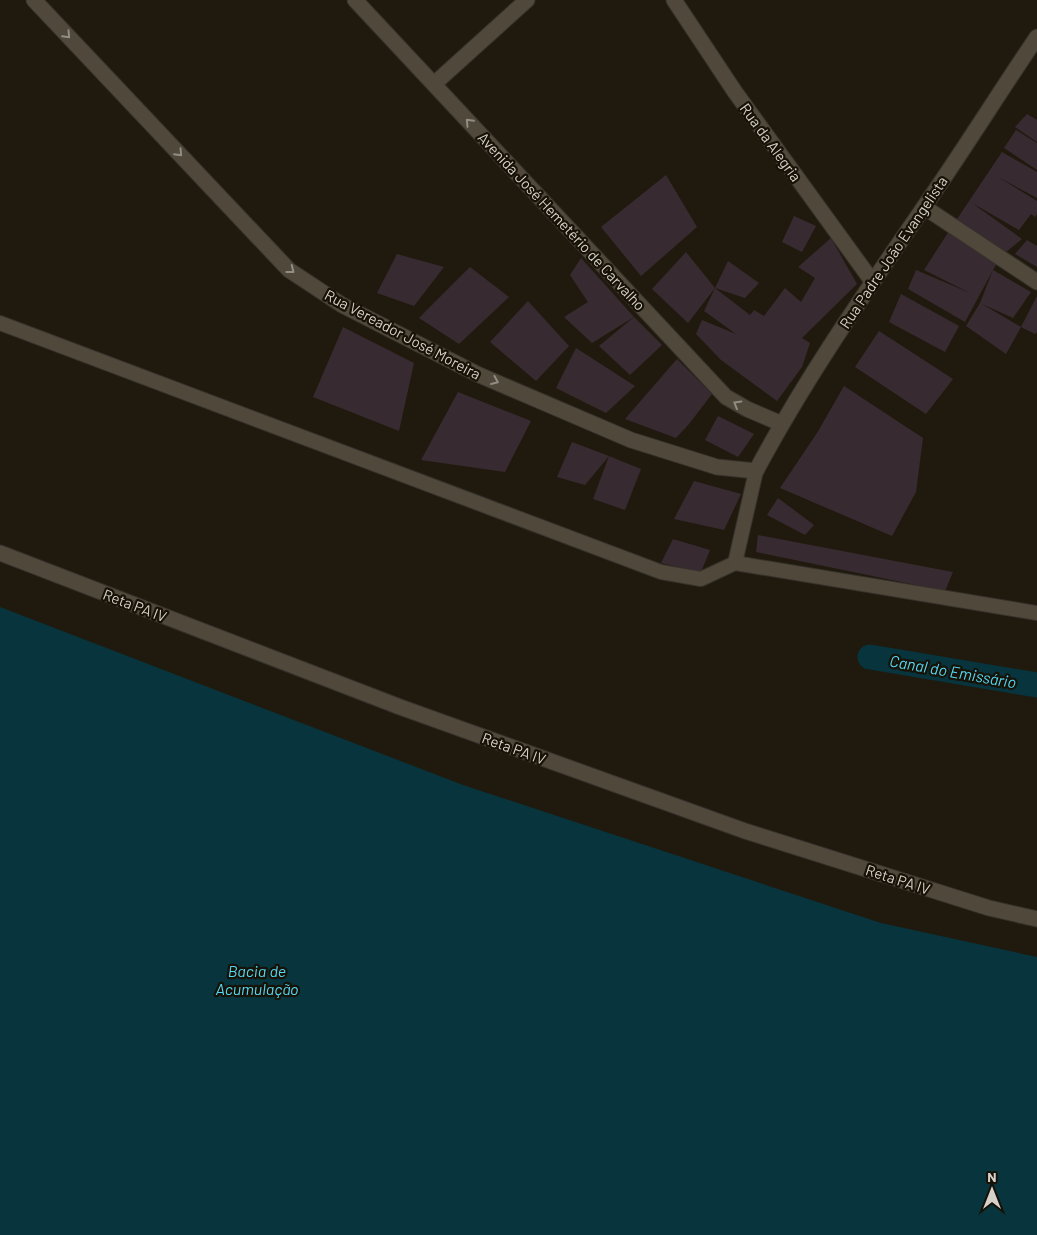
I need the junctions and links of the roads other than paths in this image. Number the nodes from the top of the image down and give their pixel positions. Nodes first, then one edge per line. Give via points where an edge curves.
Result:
1 (34, 0) edge
2 (355, 0) edge
3 (527, 0) edge
4 (674, 0) edge
5 (1037, 37) edge
6 (434, 84) junction
7 (924, 207) junction
8 (872, 280) junction
9 (1037, 282) edge
10 (0, 323) edge
11 (782, 424) junction
12 (756, 471) junction
13 (0, 553) edge
14 (735, 563) junction
15 (1037, 613) edge
16 (1037, 919) edge

1 -> 12 street, Rua Vereador José Moreira via 289,270 342,305 478,374 631,440 717,467
2 - 6 street, Avenida José Hemetério de Carvalho
3 - 6 street
4 - 8 street, Rua da Alegria via 735,92
5 - 7 street, Rua Padre João Evangelista
11 -> 6 street, Avenida José Hemetério de Carvalho via 747,410 726,397
7 - 8 street, Rua Padre João Evangelista
7 - 9 street
8 - 11 street, Rua Padre João Evangelista
10 - 14 lane via 662,572 701,579
11 - 12 street, Rua Padre João Evangelista
12 - 14 lane
13 - 16 street, Reta PA IV via 400,707 745,831 989,908
14 - 15 lane

